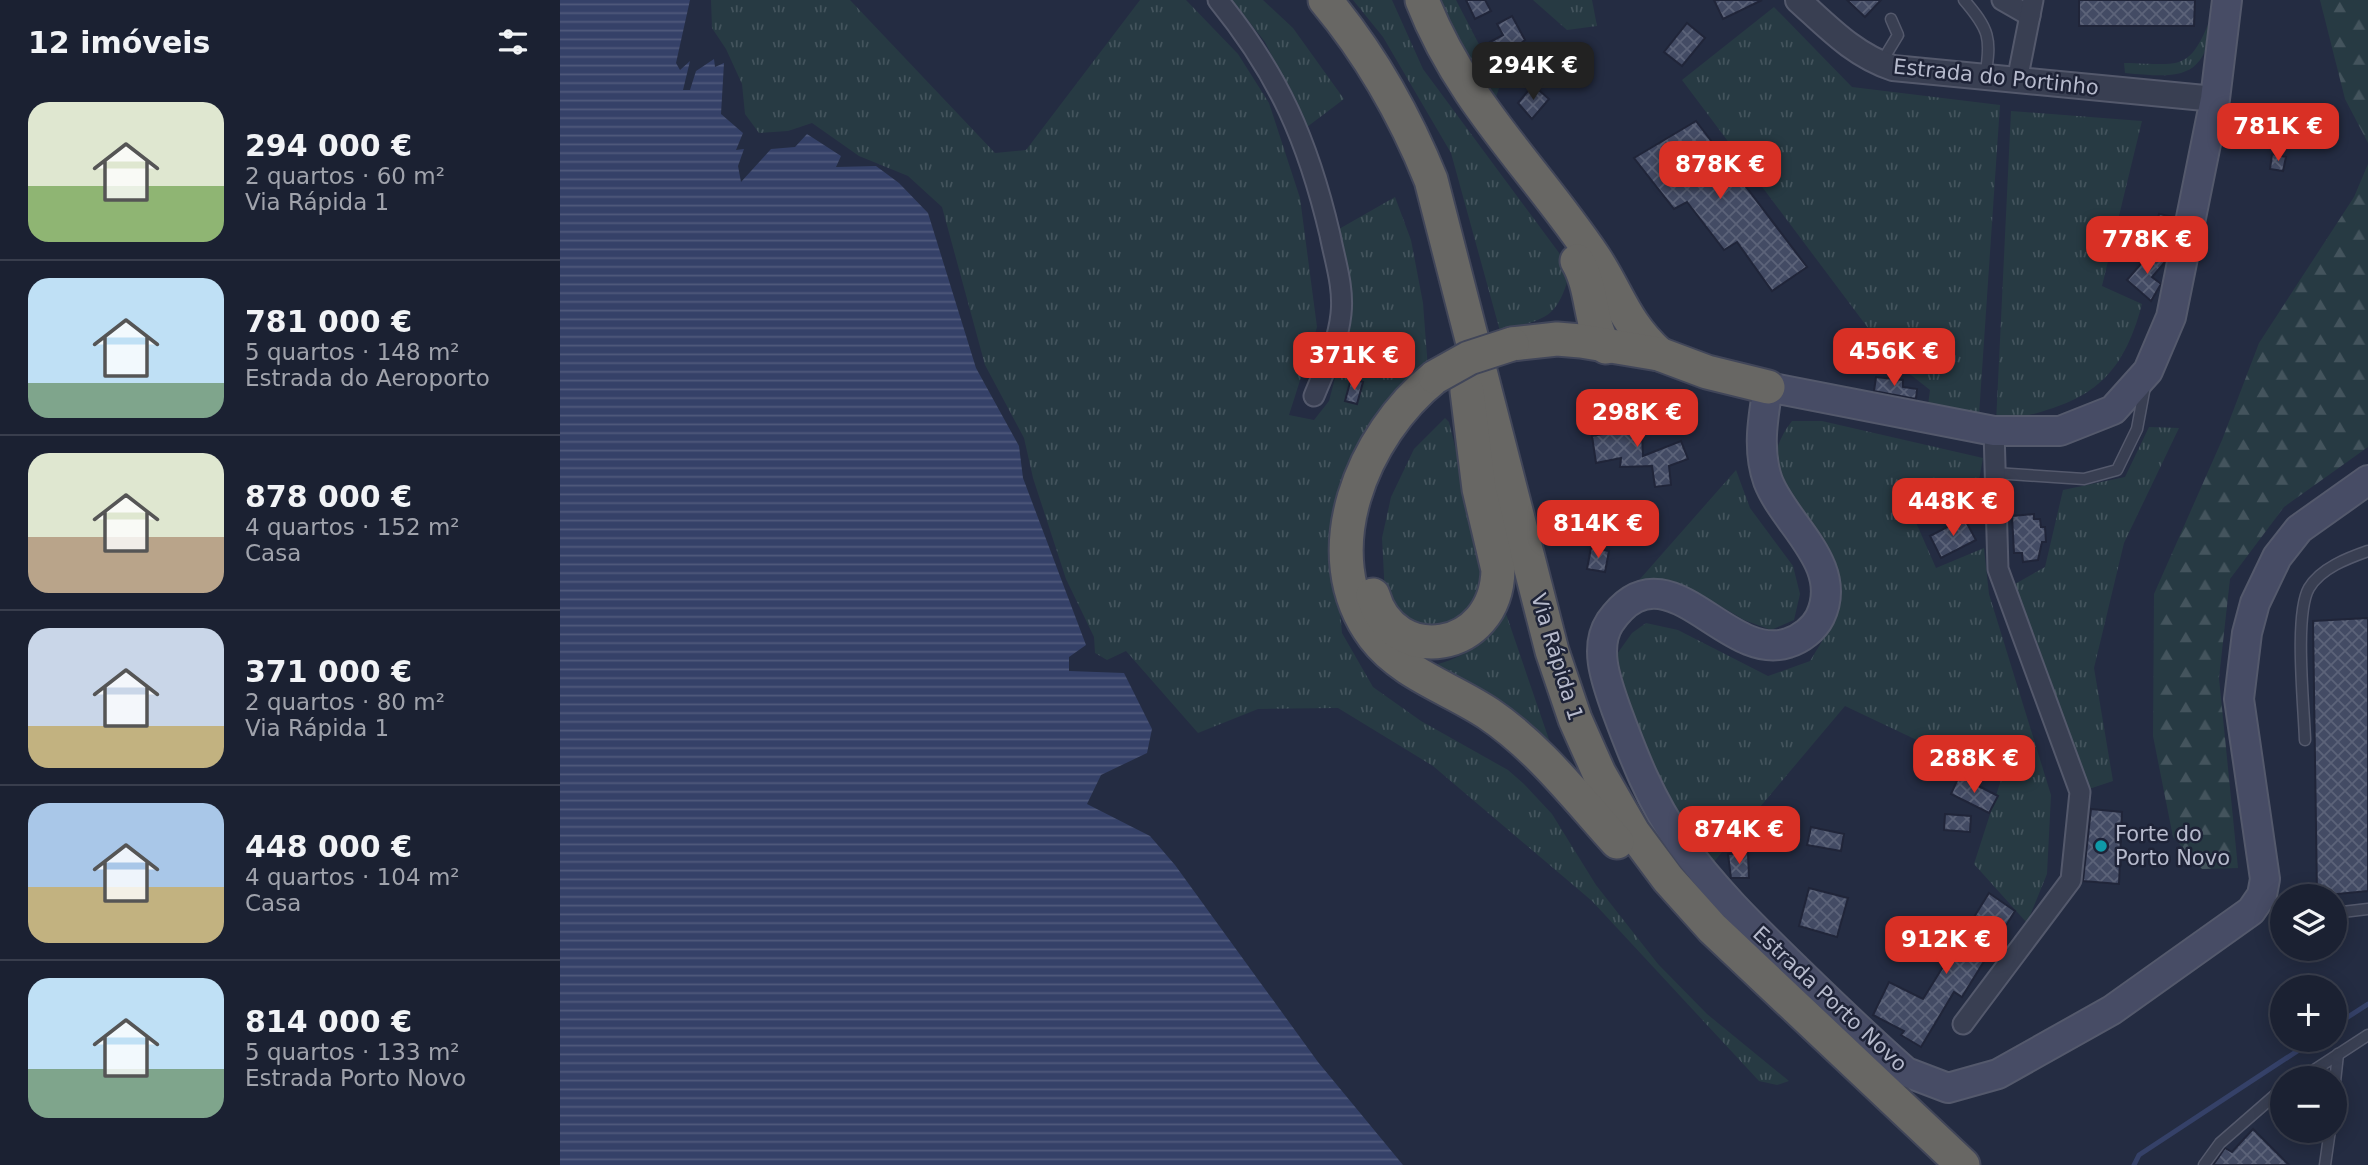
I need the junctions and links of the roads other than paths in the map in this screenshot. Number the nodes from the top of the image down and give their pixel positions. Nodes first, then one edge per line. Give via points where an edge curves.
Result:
1 (1218, 0) edge
2 (1300, 0) edge
3 (1325, 0) edge
4 (1405, 0) edge
5 (1422, 0) edge
6 (1798, 0) edge
7 (1964, 0) edge
8 (2002, 0) edge
9 (2227, 0) edge
10 (2032, 8) edge
11 (1891, 19) dead end
12 (1881, 63) junction
13 (1985, 78) junction
14 (2017, 81) junction
15 (2215, 99) junction
16 (1603, 294) junction
17 (1558, 339) junction
18 (1605, 352) junction
19 (1513, 353) junction
20 (1659, 354) junction
21 (2148, 371) junction
22 (1707, 372) junction
23 (1768, 387) junction
24 (1447, 388) junction
25 (1314, 396) dead end
26 (1994, 431) junction
27 (1995, 473) junction
28 (2368, 480) edge
29 (2368, 551) edge
30 (2305, 740) dead end
31 (1617, 842) junction
32 (2368, 909) edge
33 (2347, 911) edge
34 (1963, 1024) dead end
35 (2368, 1035) edge
36 (2338, 1054) junction
37 (2320, 1066) edge
38 (2337, 1066) edge
39 (2270, 1099) edge
40 (1917, 1135) junction
41 (2328, 1143) edge
42 (1936, 1165) edge
43 (1963, 1165) edge
44 (2204, 1165) edge
45 (2325, 1165) edge

1 - 25 street via 1279,86 1320,193 1342,288 1336,344
2 - 24 highway, Via Rápida 1 via 1350,65 1405,167 1430,244
3 - 40 highway, Via Rápida 1 via 1384,80 1431,180 1552,651 1599,772 1633,832 1697,912
4 - 16 highway via 1426,49 1458,99
5 - 16 highway via 1439,43 1470,93 1594,257
6 - 12 street, Estrada do Portinho via 1849,47
7 - 13 lane via 1988,34
8 - 10 street
9 - 15 main road
10 - 14 street
11 - 12 lane via 1898,35
12 - 13 street, Estrada do Portinho
13 - 14 street, Estrada do Portinho
14 - 15 street, Estrada do Portinho
15 - 21 main road via 2171,317
16 - 17 highway
16 - 18 highway via 1596,331
16 - 20 highway
17 - 18 highway
17 - 19 highway
18 - 19 highway
18 - 20 highway
18 - 22 highway via 1655,369
19 - 24 highway, bridge via 1469,358
20 - 22 highway
21 - 26 main road via 2113,410 2088,422 2060,430
21 - 27 lane via 2137,429 2117,470 2084,479
22 - 23 highway
23 - 26 main road
23 - 28 main road, Estrada Porto Novo via 1761,425 1767,479 1825,576 1819,620 1797,640 1765,646 1742,639 1681,598 1641,598 1609,623 1602,652 1606,681 1646,783 1679,841 1732,907 1898,1065 1948,1088 1998,1074 2112,1010 2251,911 2262,895 2265,879 2239,699 2255,603 2277,557 2299,529
24 - 24 highway via 1479,489 1498,570 1497,584 1480,622 1460,637 1441,641 1408,635 1382,615 1370,584 1365,535 1375,483 1386,458 1409,424
24 - 31 highway, Via Rápida 1 via 1568,755
24 - 31 highway via 1404,405 1367,461 1348,544 1351,580 1361,614 1387,652 1490,714 1527,745
26 - 27 street
27 - 34 street via 1998,569 2080,792 2071,880
29 - 30 lane via 2342,560 2308,589 2303,626
31 - 40 highway, Via Rápida 1 via 1698,941
32 - 33 lane
35 - 36 lane
36 - 37 lane
36 - 38 lane
39 - 44 lane via 2220,1143
40 - 42 highway, Via Rápida 1
40 - 43 highway, Via Rápida 1
41 - 45 lane

